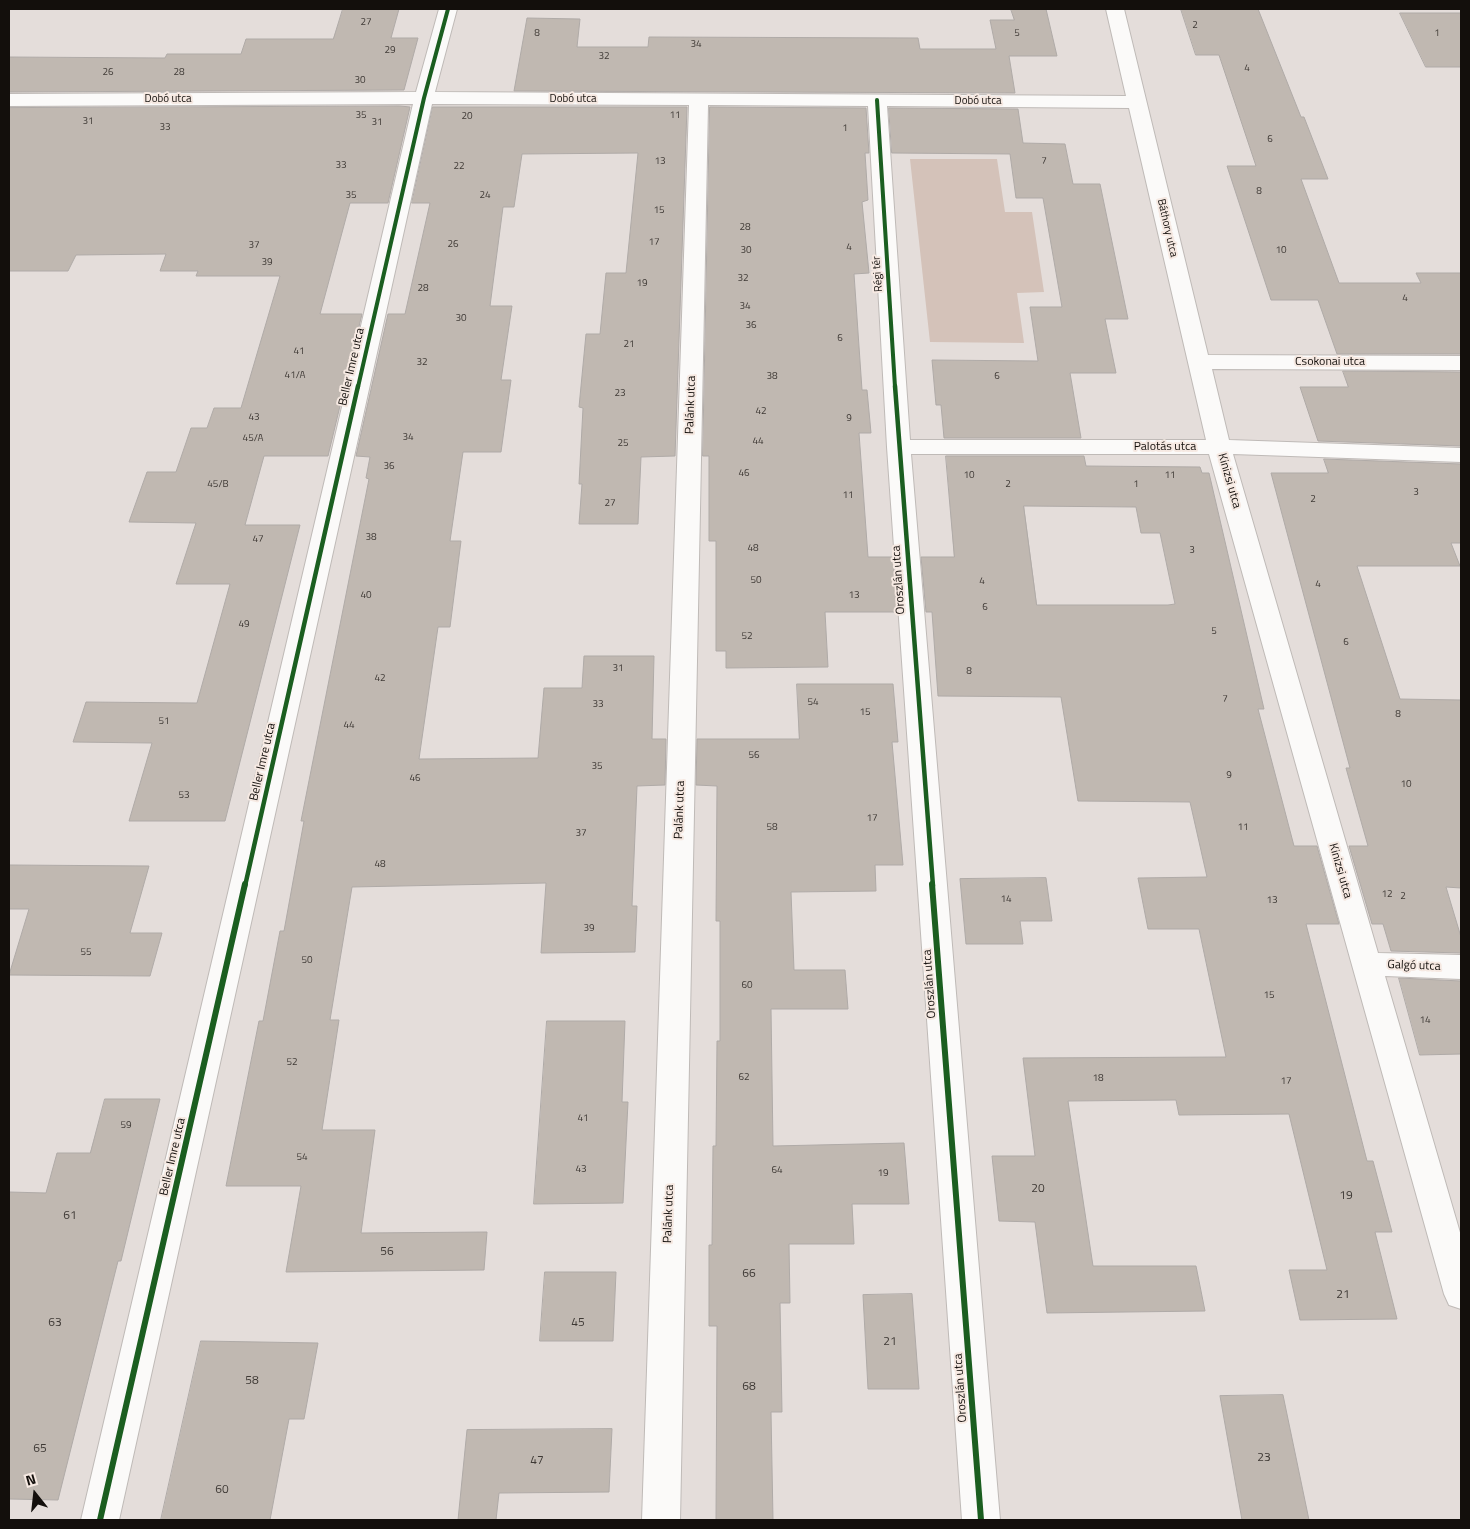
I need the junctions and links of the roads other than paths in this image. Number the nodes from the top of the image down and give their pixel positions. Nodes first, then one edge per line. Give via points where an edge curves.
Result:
1 (448, 9) edge
2 (1115, 9) edge
3 (424, 98) junction
4 (699, 99) junction
5 (9, 100) edge
6 (877, 100) junction
7 (1137, 102) junction
8 (1199, 362) junction
9 (1461, 362) edge
10 (899, 446) junction
11 (1219, 447) junction
12 (1461, 455) edge
13 (1366, 964) junction
14 (1461, 967) edge
15 (1461, 1294) edge
16 (100, 1520) edge
17 (661, 1520) edge
18 (981, 1520) edge

1 - 3 street, Beller Imre utca
2 - 7 street, Báthory utca
3 - 4 street, Dobó utca
3 - 5 street, Dobó utca
3 - 16 street, Beller Imre utca
4 - 6 street, Dobó utca
4 - 17 street, Palánk utca
6 - 7 street, Dobó utca
6 - 10 street, Régi tér
7 - 8 street, Báthory utca
8 - 9 street, Csokonai utca
8 - 11 street, Báthory utca
10 - 11 street, Palotás utca
10 - 18 street, Oroszlán utca
11 - 12 street, Palotás utca
11 - 13 street, Kinizsi utca
13 - 14 street, Galgó utca
13 - 15 street, Kinizsi utca

